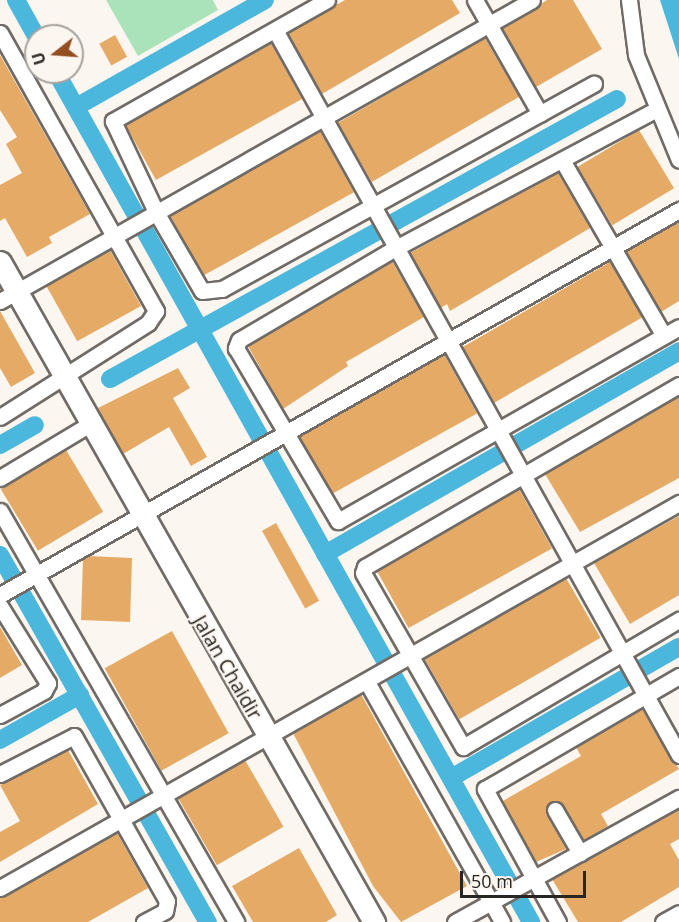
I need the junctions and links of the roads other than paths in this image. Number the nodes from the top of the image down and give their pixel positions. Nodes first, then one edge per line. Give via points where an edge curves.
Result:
1 (327, 0) edge
2 (475, 0) edge
3 (532, 0) edge
4 (629, 0) edge
5 (489, 25) junction
6 (275, 30) junction
7 (0, 33) edge
8 (594, 84) dead end
9 (657, 108) junction
10 (540, 114) junction
11 (324, 119) junction
12 (562, 160) junction
13 (679, 160) edge
14 (376, 210) junction
15 (679, 210) edge
16 (151, 214) junction
17 (119, 232) junction
18 (395, 244) junction
19 (611, 247) junction
20 (0, 262) edge
21 (8, 296) edge
22 (679, 327) edge
23 (664, 336) junction
24 (447, 340) junction
25 (63, 377) junction
26 (679, 385) edge
27 (0, 417) edge
28 (86, 418) junction
29 (501, 434) junction
30 (280, 435) junction
31 (521, 469) junction
32 (0, 478) edge
33 (679, 503) edge
34 (0, 511) edge
35 (142, 516) junction
36 (571, 564) junction
37 (32, 576) junction
38 (1, 598) edge
39 (679, 620) edge
40 (625, 658) junction
41 (405, 660) junction
42 (679, 676) edge
43 (370, 680) junction
44 (643, 691) junction
45 (0, 715) edge
46 (267, 736) junction
47 (679, 755) edge
48 (0, 774) edge
49 (159, 797) junction
50 (679, 798) edge
51 (555, 810) dead end
52 (126, 816) junction
53 (580, 853) junction
54 (530, 882) junction
55 (0, 888) edge
56 (495, 900) junction
57 (679, 912) edge
58 (144, 922) edge
59 (236, 922) edge
60 (374, 922) edge
61 (455, 922) edge
62 (501, 922) edge
63 (558, 922) edge
64 (663, 922) edge

1 - 6 street
2 - 5 street
3 - 5 street
4 - 9 street via 636,55
5 - 10 street
5 - 11 street
6 - 11 street
6 - 16 street via 113,121
7 - 17 street
8 - 10 street
9 - 12 street
9 - 13 street
10 - 14 street
11 - 14 street
11 - 16 street
12 - 18 street
12 - 19 street
14 - 16 street via 207,292 193,280
14 - 18 street
15 - 19 street
16 - 17 street
17 - 21 street
17 - 25 street via 155,315
18 - 24 street
18 - 30 street via 237,341 237,353
19 - 23 street
19 - 24 street
20 - 21 street, Jalan Chaidir
21 - 25 street, Jalan Chaidir
22 - 23 street
23 - 29 street
24 - 29 street
24 - 30 street
25 - 27 street
25 - 28 street, Jalan Chaidir
26 - 31 street
28 - 32 street
28 - 35 street, Jalan Chaidir
29 - 30 street via 338,521
29 - 31 street
30 - 35 street
31 - 36 street
31 - 41 street via 365,567 364,579
33 - 36 street
34 - 37 street
35 - 37 street
35 - 46 street, Jalan Chaidir
36 - 40 street
36 - 41 street
37 - 38 street
37 - 49 street
38 - 45 street via 48,683 44,691
39 - 40 street
40 - 41 street via 463,747
40 - 44 street
41 - 43 street
42 - 44 street
43 - 46 street
43 - 56 street
44 - 47 street
44 - 54 street via 485,789
46 - 49 street
46 - 60 street, Jalan Chaidir
48 - 52 street via 72,735
49 - 52 street
49 - 59 street
50 - 53 street
51 - 53 street
52 - 55 street
52 - 58 street via 167,901 165,911
53 - 54 street
54 - 56 street
54 - 63 street
56 - 61 street
56 - 62 street
57 - 64 street

